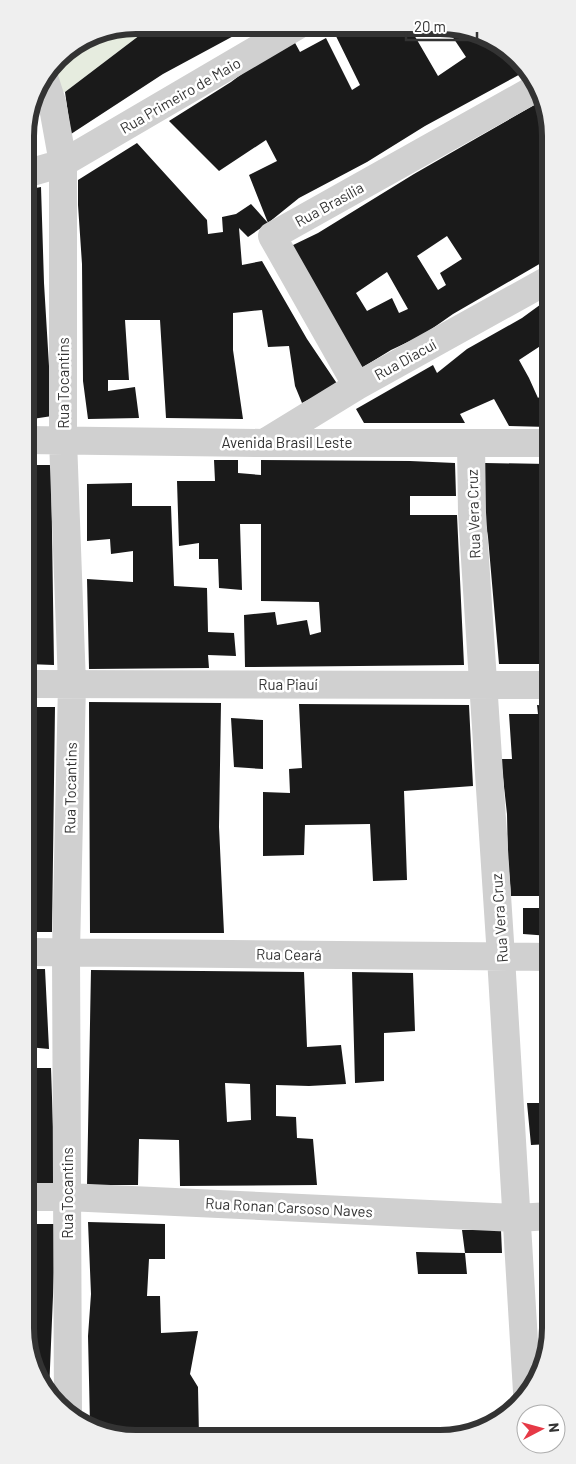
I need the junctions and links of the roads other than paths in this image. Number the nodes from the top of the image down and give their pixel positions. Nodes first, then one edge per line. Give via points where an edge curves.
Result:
1 (283, 34) edge
2 (47, 85) edge
3 (532, 90) edge
4 (63, 163) junction
5 (34, 171) edge
6 (542, 283) edge
7 (357, 386) junction
8 (34, 440) edge
9 (63, 440) junction
10 (264, 442) junction
11 (471, 443) junction
12 (542, 443) edge
13 (34, 684) edge
14 (72, 684) junction
15 (484, 684) junction
16 (542, 685) edge
17 (34, 952) edge
18 (66, 952) junction
19 (501, 957) junction
20 (542, 957) edge
21 (34, 1197) edge
22 (67, 1197) junction
23 (542, 1216) edge
24 (517, 1218) junction
25 (527, 1381) edge
26 (68, 1404) edge

1 - 4 street, Rua Primeiro de Maio
2 - 4 street, Rua Tocantins
3 - 7 street, Rua Brasília via 272,236
4 - 5 street, Rua Primeiro de Maio
4 - 9 street, Rua Tocantins
6 - 7 street, Rua Diacuí
7 - 10 street, Rua Diacuí
8 - 9 street, Avenida Brasil Leste
9 - 10 street, Avenida Brasil Leste
9 - 14 street, Rua Tocantins
10 - 11 street, Avenida Brasil Leste
11 - 12 street, Avenida Brasil Leste
11 - 15 street, Rua Vera Cruz via 472,514
13 - 14 street, Rua Piauí
14 - 15 street, Rua Piauí
14 - 18 street, Rua Tocantins
15 - 16 street, Rua Piauí
15 - 19 street, Rua Vera Cruz
17 - 18 street, Rua Ceará
18 - 19 street, Rua Ceará
18 - 22 street, Rua Tocantins
19 - 20 street, Rua Ceará
19 - 24 street, Rua Vera Cruz
21 - 22 street, Rua Ronan Carsoso Naves
22 - 24 street, Rua Ronan Carsoso Naves
22 - 26 street, Rua Tocantins
23 - 24 street, Rua Ronan Carsoso Naves
24 - 25 street, Rua Vera Cruz

